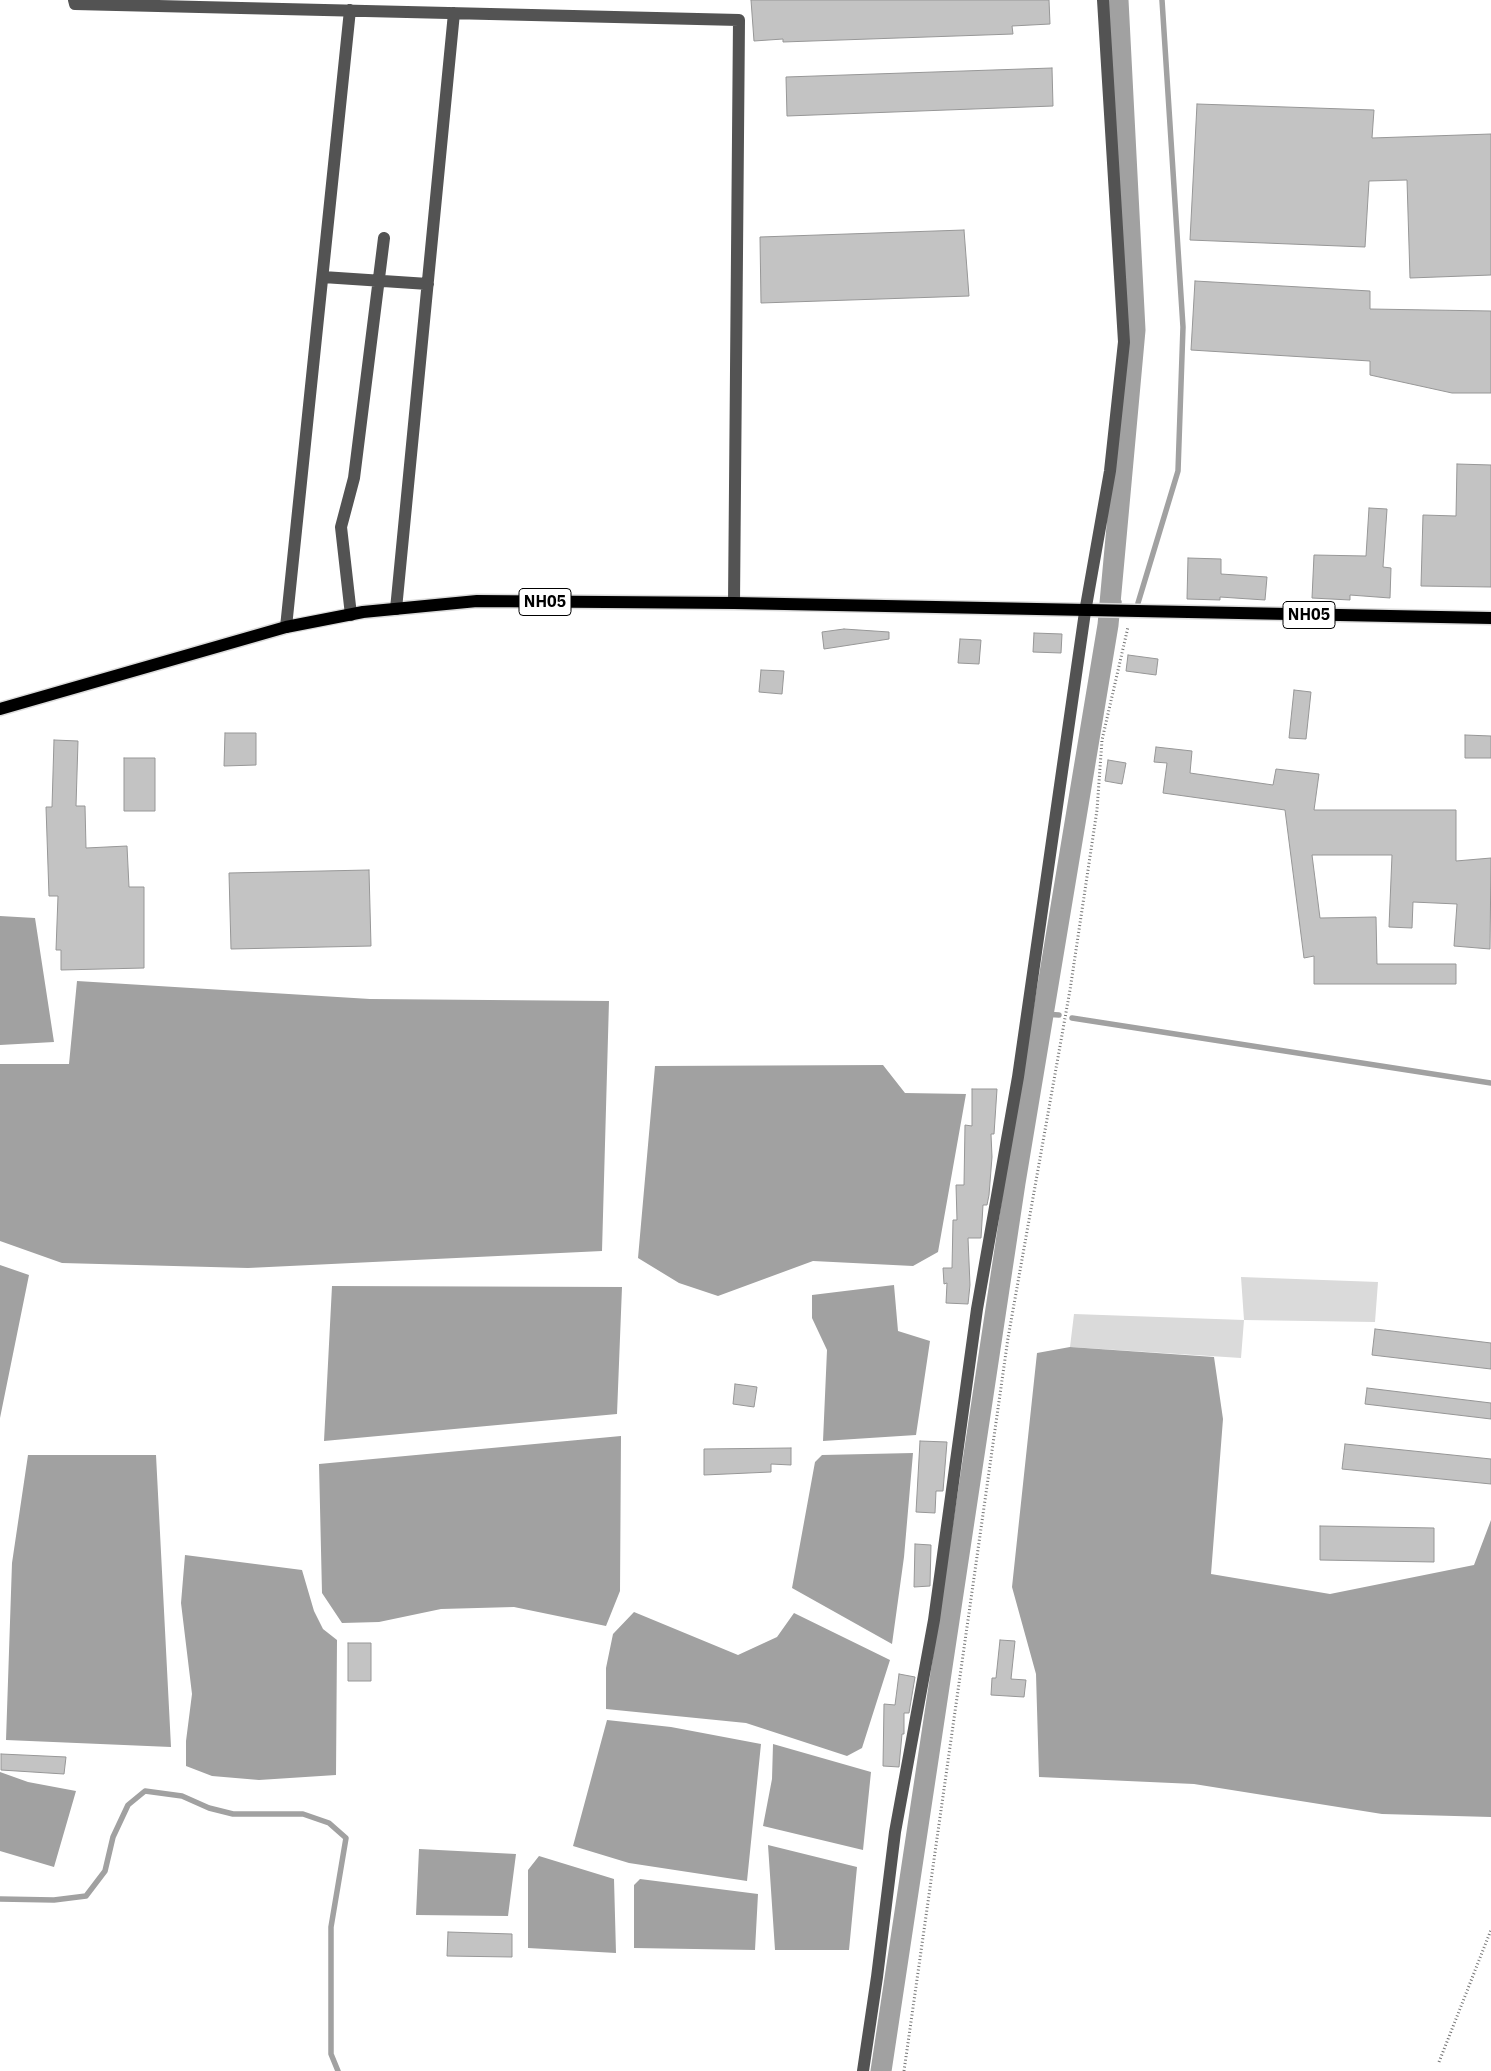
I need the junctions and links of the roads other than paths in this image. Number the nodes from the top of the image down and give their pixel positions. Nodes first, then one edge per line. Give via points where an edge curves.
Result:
1 (74, 0) edge
2 (1103, 0) edge
3 (350, 10) junction
4 (454, 13) junction
5 (384, 238) dead end
6 (323, 277) junction
7 (379, 281) junction
8 (428, 284) junction
9 (734, 603) junction
10 (396, 609) junction
11 (1085, 612) junction
12 (351, 615) junction
13 (1491, 618) edge
14 (286, 627) junction
15 (0, 709) edge
16 (863, 2071) edge

1 - 3 street via 75,4
2 - 11 street via 1124,342 1110,470
3 - 4 street
3 - 6 street
4 - 8 street
4 - 9 street via 740,20
5 - 7 street
6 - 7 street
6 - 14 street
7 - 8 street
7 - 12 street via 354,478 342,527
8 - 10 street
9 - 10 main road, NH05 via 477,601
9 - 11 main road, NH05
10 - 12 main road, NH05
11 - 13 main road, NH05
11 - 16 street via 1018,1077 976,1309 934,1620 895,1832
12 - 14 main road, NH05
14 - 15 main road, NH05

